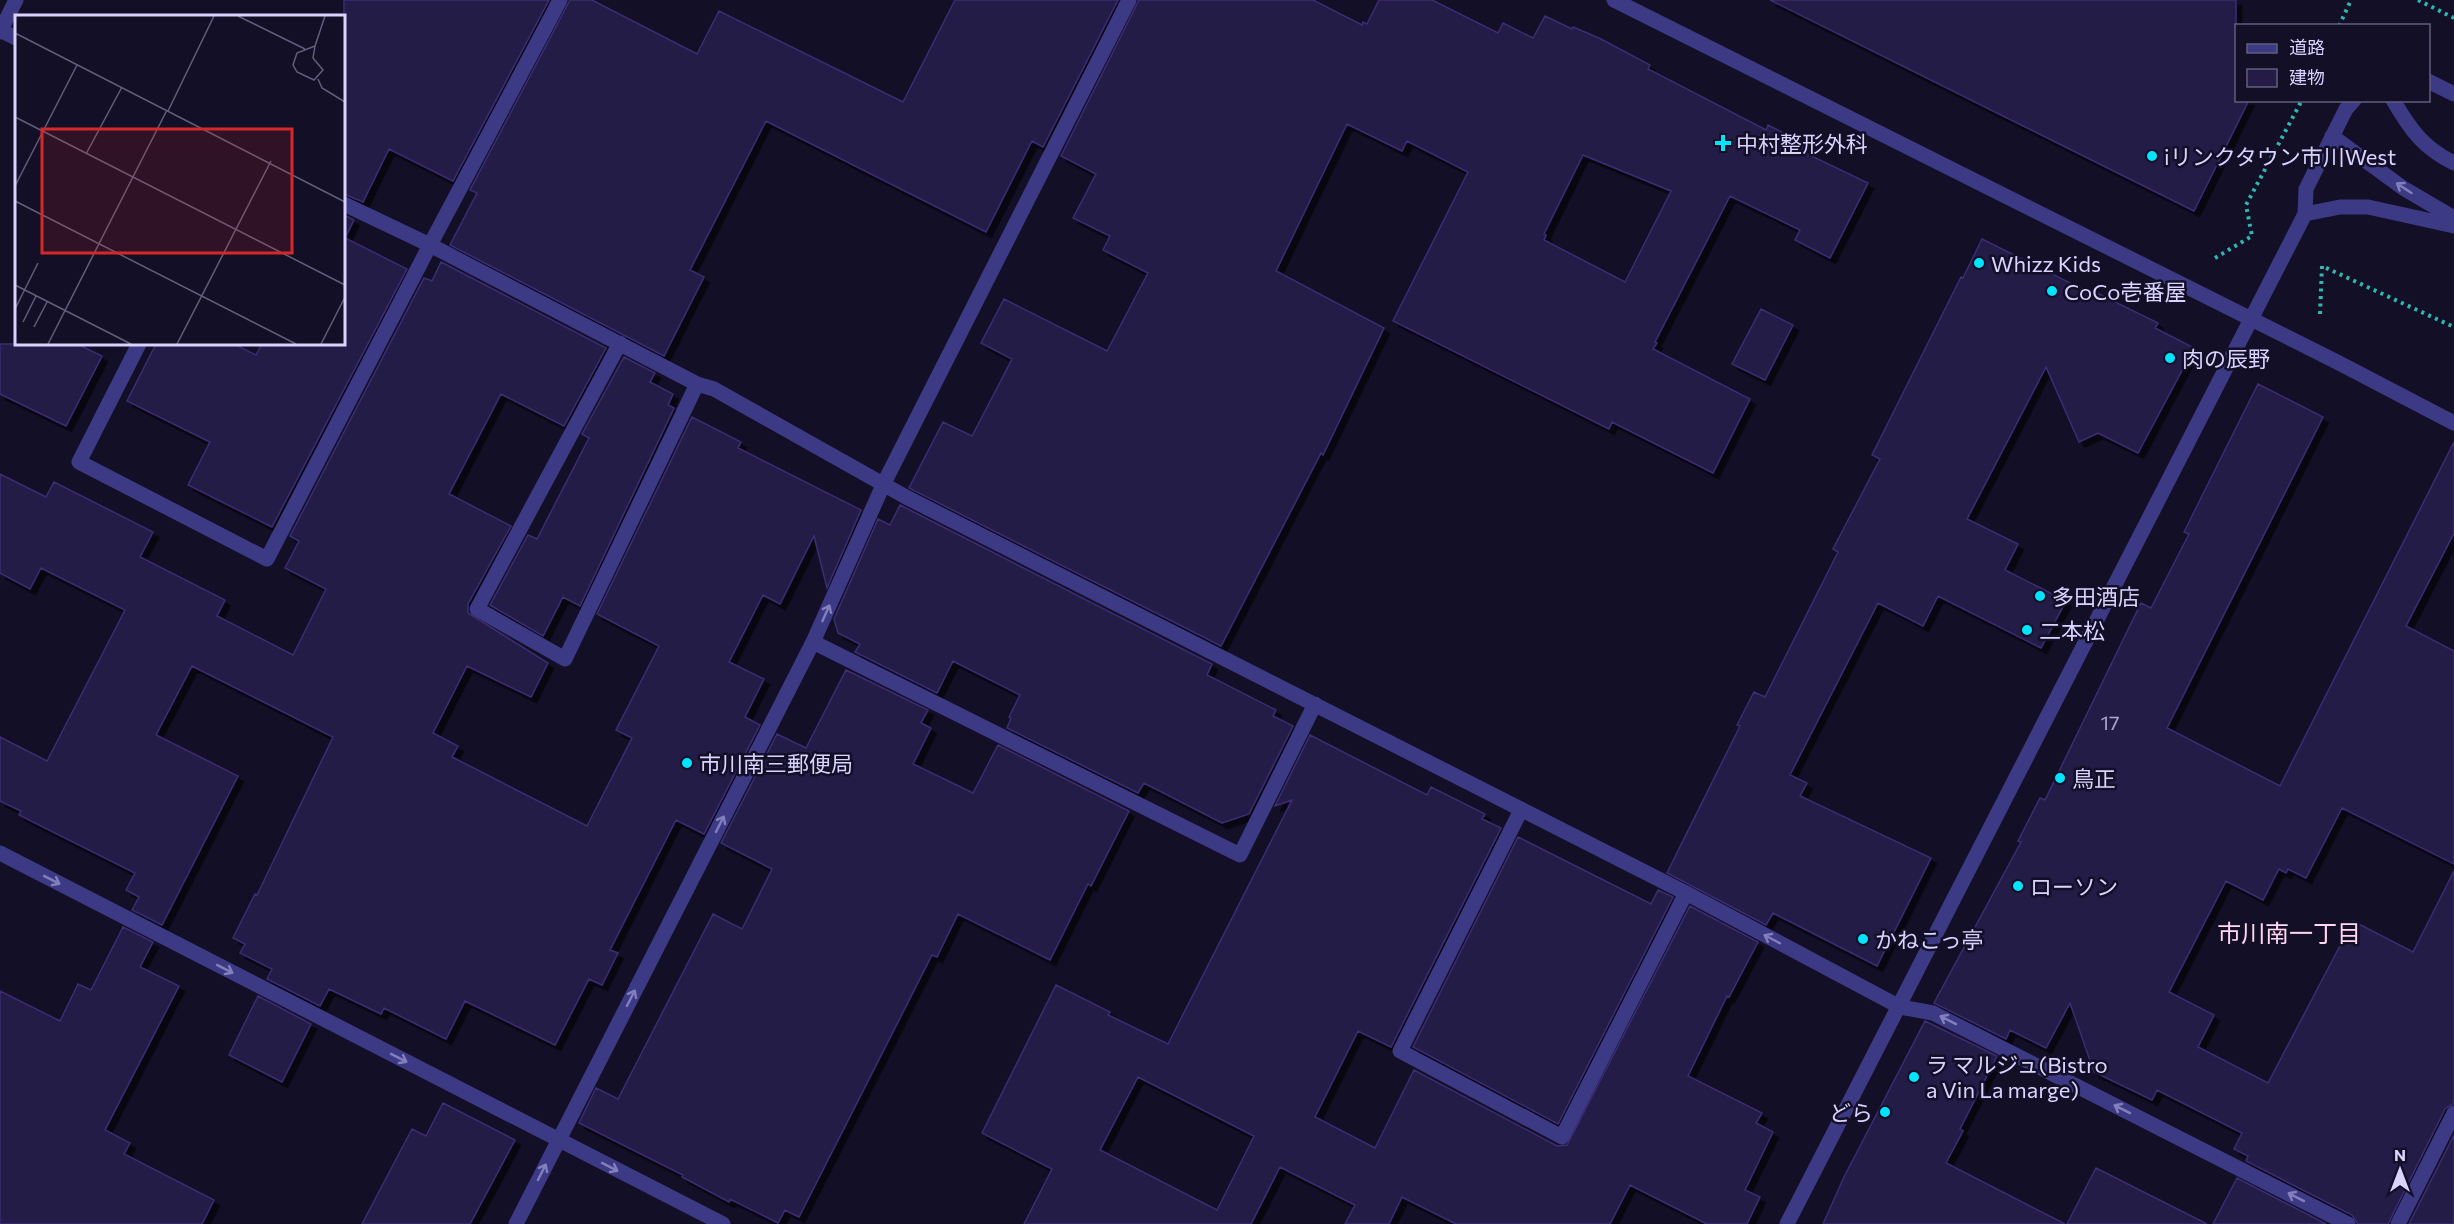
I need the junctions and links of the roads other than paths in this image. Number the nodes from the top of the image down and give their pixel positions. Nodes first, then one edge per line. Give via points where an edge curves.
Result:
1 (16, 0) edge
2 (560, 0) edge
3 (1129, 0) edge
4 (1614, 0) edge
5 (0, 31) edge
6 (15, 38) edge
7 (2430, 82) edge
8 (2454, 94) edge
9 (2352, 102) edge
10 (2393, 102) edge
11 (2332, 136) junction
12 (2454, 163) edge
13 (345, 204) edge
14 (2305, 214) junction
15 (2454, 218) edge
16 (2454, 226) edge
17 (430, 245) junction
18 (2251, 319) junction
19 (620, 342) junction
20 (138, 345) edge
21 (697, 384) junction
22 (2454, 423) edge
23 (884, 483) junction
24 (813, 642) junction
25 (1315, 705) junction
26 (1521, 810) junction
27 (0, 853) edge
28 (1686, 893) junction
29 (1900, 1007) junction
30 (2454, 1113) edge
31 (558, 1141) junction
32 (516, 1224) edge
33 (723, 1224) edge
34 (1787, 1224) edge
35 (2348, 1224) edge
36 (2398, 1224) edge

1 - 5 street
2 - 17 street
3 - 23 street
4 - 18 street
5 - 6 street
7 - 8 street
9 - 11 street
10 - 12 street via 2410,129 2431,150
11 - 14 street via 2306,189
15 -> 11 street via 2403,188
13 - 17 street
14 - 16 street via 2340,207 2368,207
14 - 18 street
17 - 19 street
17 - 20 street via 267,559 79,462
18 - 22 street
18 - 29 street
19 - 21 street
19 - 21 street via 477,609 565,659
21 - 23 street via 714,389
24 -> 23 street
23 - 25 street
24 - 25 street via 1240,855
31 -> 24 street
25 - 26 street
26 - 28 street
26 - 28 street via 1400,1051 1562,1137
27 -> 31 street
29 -> 28 street
29 - 34 street
35 -> 29 street via 1933,1012
30 - 36 street
32 -> 31 street
31 -> 33 street

